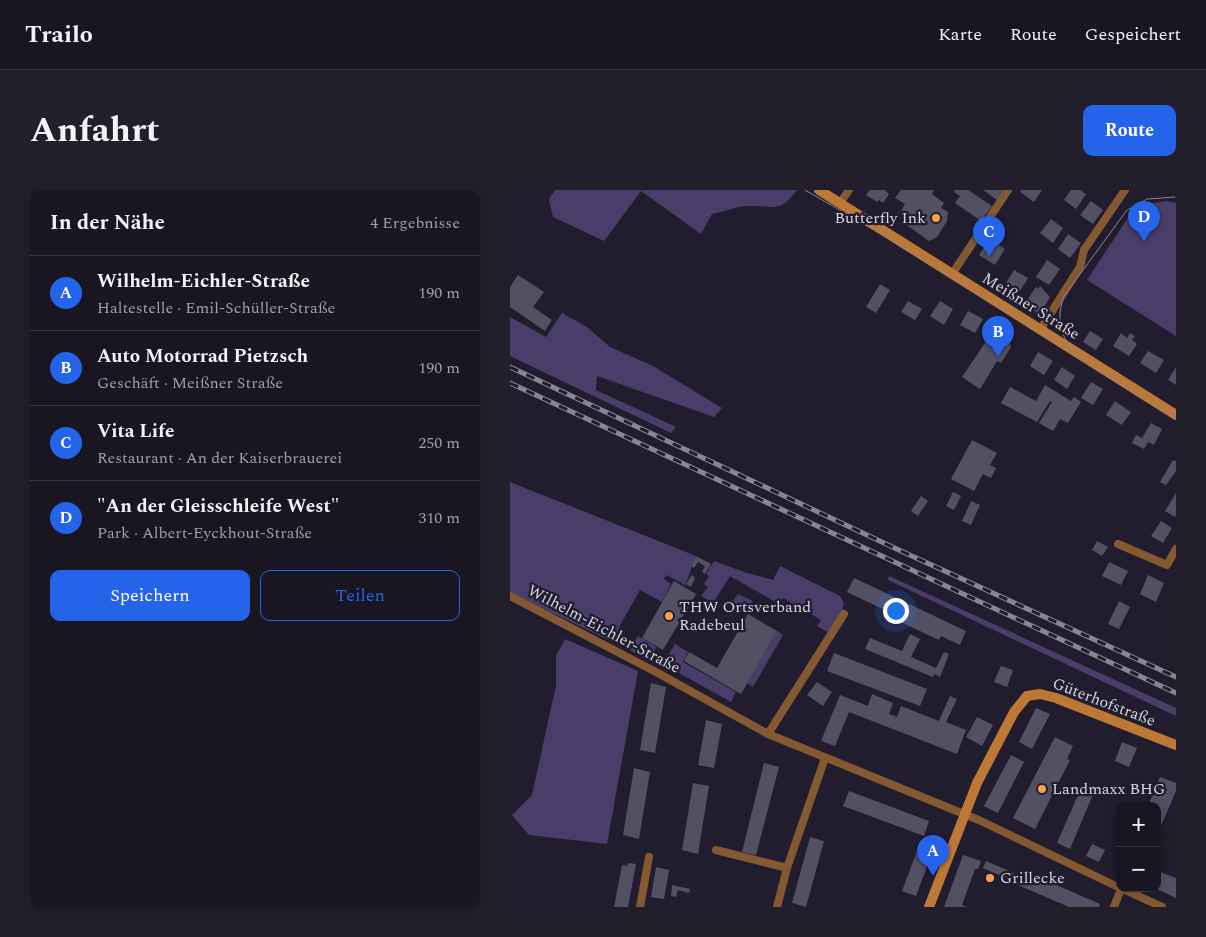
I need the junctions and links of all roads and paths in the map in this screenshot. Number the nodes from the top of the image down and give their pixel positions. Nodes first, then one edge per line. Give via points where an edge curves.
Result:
1 (819, 190) edge
2 (849, 190) edge
3 (1008, 190) edge
4 (1125, 190) edge
5 (840, 203) junction
6 (952, 274) junction
7 (1040, 330) junction
8 (1176, 415) edge
9 (1118, 544) dead end
10 (1176, 548) edge
11 (510, 596) edge
12 (844, 614) dead end
13 (768, 734) junction
14 (1176, 746) edge
15 (825, 758) junction
16 (964, 814) junction
17 (716, 850) dead end
18 (649, 857) dead end
19 (787, 868) junction
20 (1116, 886) edge
21 (1119, 892) edge
22 (1129, 892) edge
23 (640, 907) edge
24 (777, 907) edge
25 (929, 907) edge
26 (1114, 907) edge
27 (1162, 907) edge

1 - 5 main road, Meißner Straße
2 - 5 street
3 - 6 street
4 - 7 street via 1084,250 1080,267
5 - 6 main road, Meißner Straße
6 - 7 main road, Meißner Straße
7 - 8 main road, Meißner Straße
9 - 10 street via 1167,565
11 - 13 street, Wilhelm-Eichler-Straße
12 - 13 street
13 - 15 street, Wilhelm-Eichler-Straße
14 - 16 main road, Güterhofstraße via 1056,698 1040,694 1027,696 977,783
15 - 16 street, Wilhelm-Eichler-Straße
15 - 19 street
16 - 20 street, Wilhelm-Eichler-Straße
16 - 25 main road
17 - 19 street
18 - 23 street
19 - 24 street
21 - 26 street
22 - 27 street, Wilhelm-Eichler-Straße

